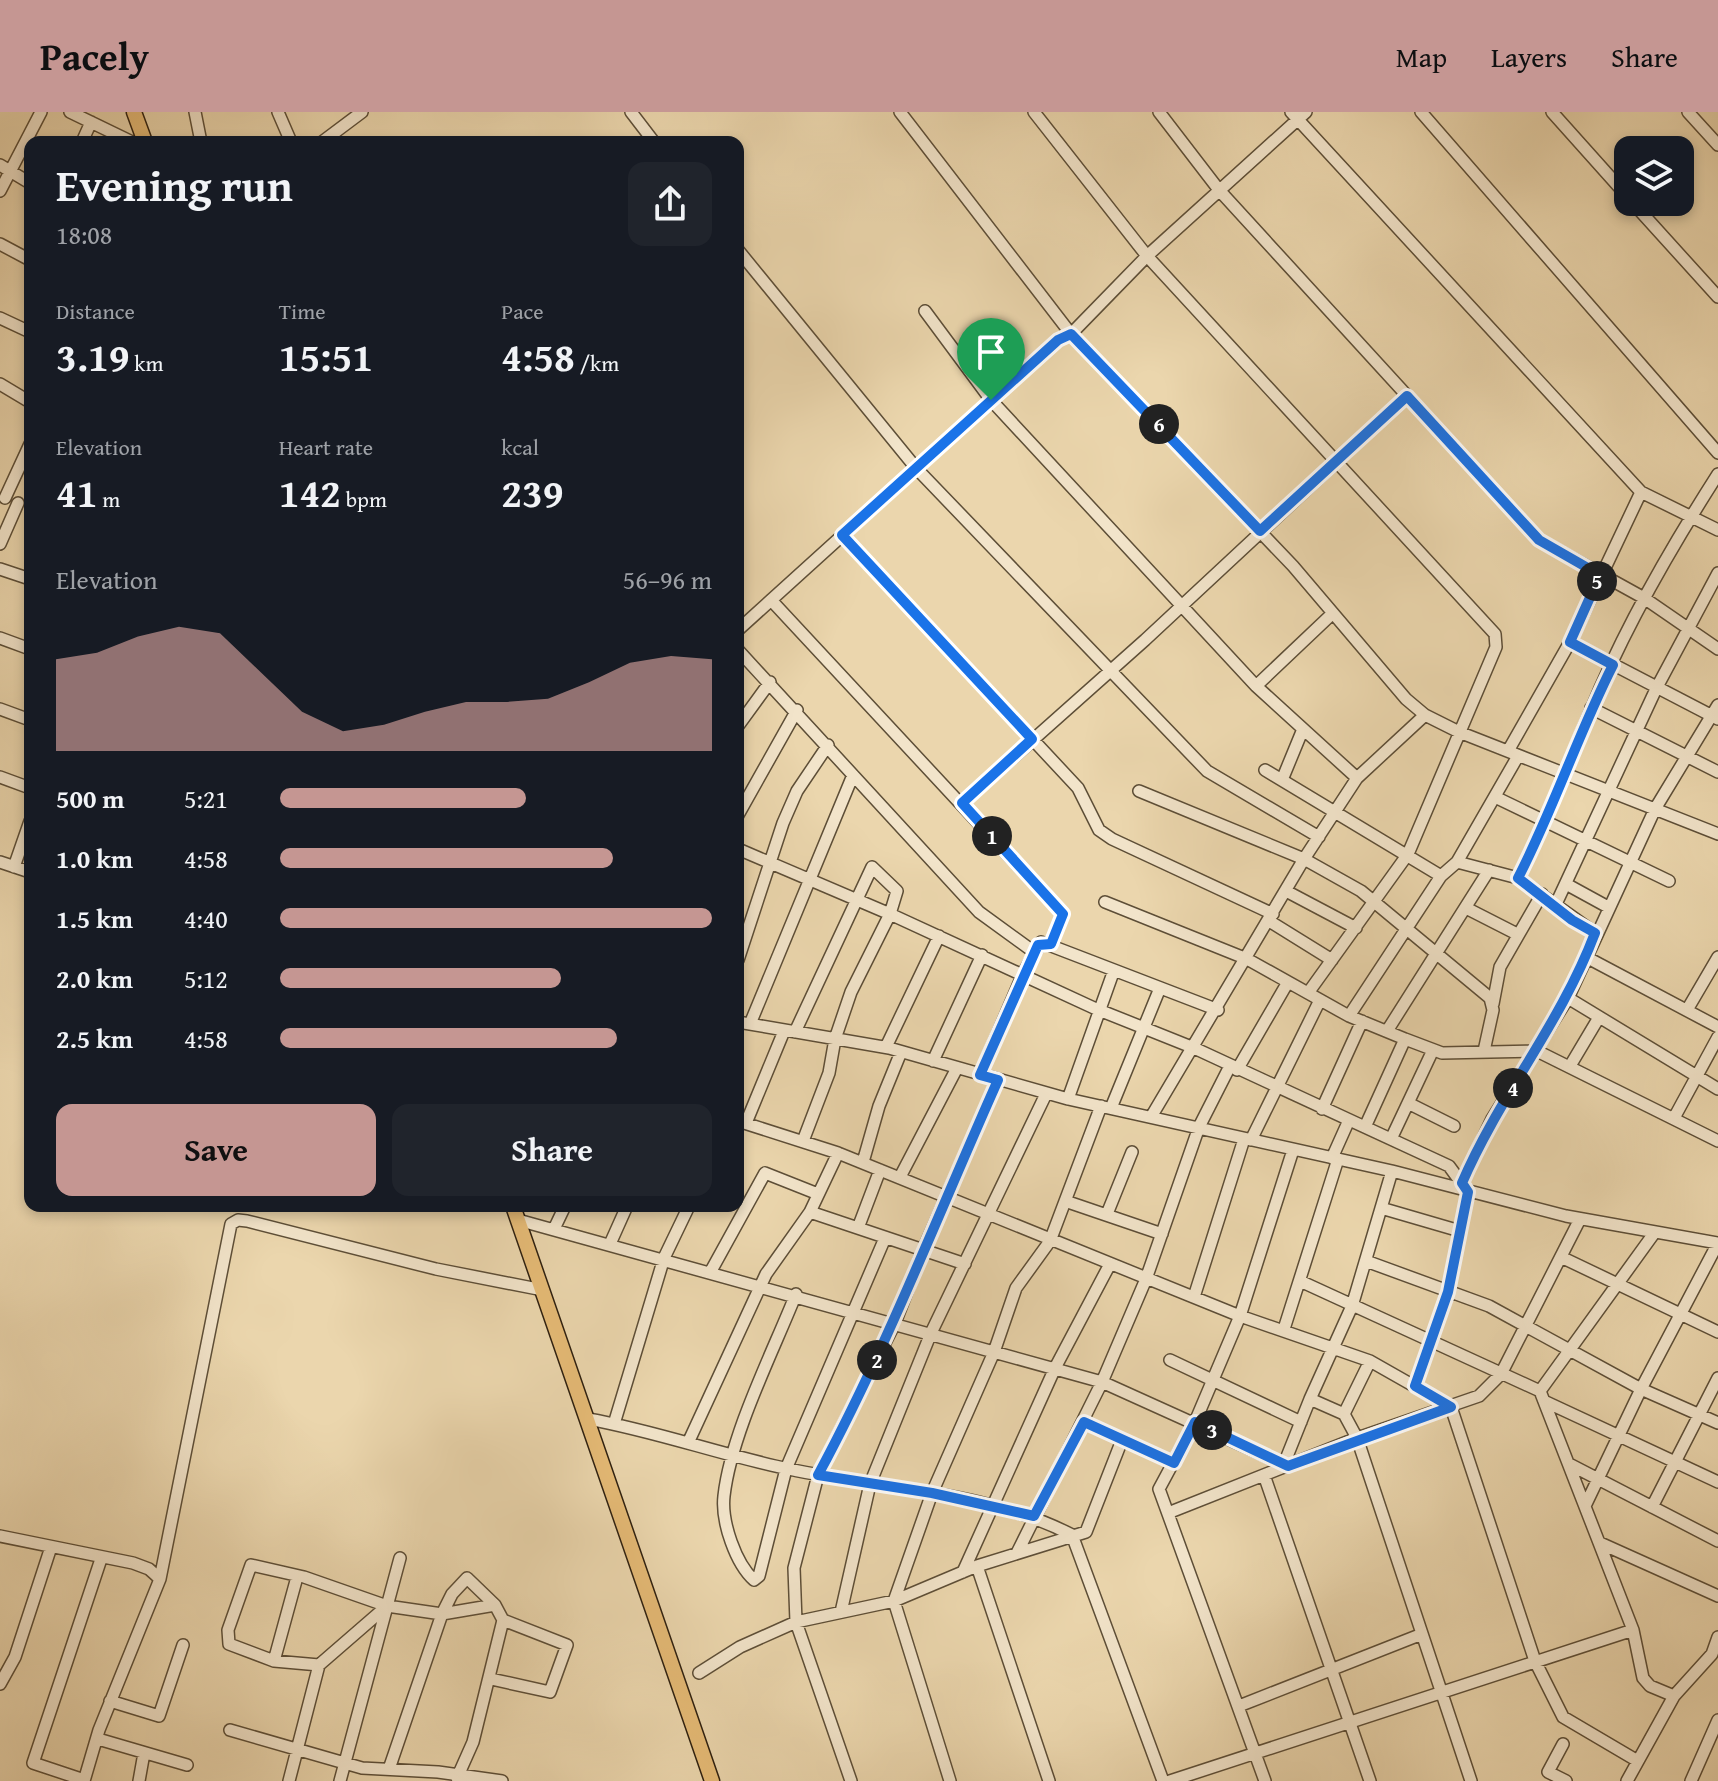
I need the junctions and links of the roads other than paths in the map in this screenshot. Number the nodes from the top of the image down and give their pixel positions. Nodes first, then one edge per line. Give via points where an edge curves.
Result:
1 (41, 112) edge
2 (70, 112) edge
3 (134, 112) edge
4 (195, 112) edge
5 (278, 112) edge
6 (631, 112) edge
7 (900, 112) edge
8 (1034, 112) edge
9 (1159, 112) edge
10 (1421, 112) edge
11 (1552, 112) edge
12 (1688, 112) edge
13 (354, 114) edge
14 (1298, 115) edge
15 (91, 122) junction
16 (26, 136) edge
17 (85, 136) edge
18 (120, 136) edge
19 (143, 136) edge
20 (200, 136) edge
21 (288, 136) edge
22 (329, 136) edge
23 (649, 136) edge
24 (24, 138) edge
25 (1718, 145) edge
26 (5, 168) edge
27 (24, 179) edge
28 (1614, 181) edge
29 (1219, 190) junction
30 (0, 191) edge
31 (1645, 216) edge
32 (0, 244) edge
33 (1147, 256) junction
34 (24, 257) edge
35 (744, 257) edge
36 (1718, 297) edge
37 (925, 311) dead end
38 (0, 318) edge
39 (24, 329) edge
40 (1071, 334) junction
41 (0, 384) edge
42 (1407, 396) junction
43 (24, 398) edge
44 (991, 400) junction
45 (1718, 453) edge
46 (24, 455) edge
47 (1337, 461) junction
48 (916, 468) junction
49 (1718, 474) edge
50 (1641, 492) junction
51 (2, 497) edge
52 (24, 505) edge
53 (1691, 516) junction
54 (1718, 530) edge
55 (1260, 531) junction
56 (842, 535) junction
57 (0, 544) edge
58 (0, 569) edge
59 (1718, 573) edge
60 (1600, 575) junction
61 (24, 577) edge
62 (1644, 598) junction
63 (771, 600) junction
64 (1183, 604) junction
65 (1333, 613) junction
66 (744, 625) edge
67 (1687, 627) junction
68 (0, 638) edge
69 (1570, 642) junction
70 (24, 647) edge
71 (1718, 649) edge
72 (744, 656) edge
73 (1613, 665) junction
74 (1110, 669) junction
75 (770, 682) junction
76 (1256, 686) junction
77 (1656, 689) junction
78 (1591, 708) junction
79 (0, 709) edge
80 (797, 710) junction
81 (1716, 713) edge
82 (1425, 715) junction
83 (24, 718) edge
84 (744, 718) edge
85 (1303, 729) junction
86 (1637, 730) junction
87 (1459, 732) junction
88 (1032, 739) junction
89 (828, 745) junction
90 (1513, 754) junction
91 (1687, 755) junction
92 (1265, 770) dead end
93 (1718, 772) edge
94 (853, 775) junction
95 (1567, 775) junction
96 (0, 777) edge
97 (1357, 778) junction
98 (1282, 780) junction
99 (24, 786) edge
100 (1139, 791) dead end
101 (1611, 792) junction
102 (1495, 797) junction
103 (962, 803) junction
104 (744, 804) edge
105 (1655, 809) junction
106 (1336, 810) junction
107 (1547, 821) junction
108 (1718, 834) edge
109 (1319, 837) junction
110 (24, 838) edge
111 (1587, 840) junction
112 (744, 852) edge
113 (1408, 854) junction
114 (1304, 859) junction
115 (0, 862) edge
116 (1457, 862) junction
117 (1630, 862) junction
118 (770, 863) junction
119 (14, 867) junction
120 (24, 870) edge
121 (1489, 870) junction
122 (1441, 876) junction
123 (1518, 878) junction
124 (808, 879) junction
125 (1669, 881) dead end
126 (1566, 884) junction
127 (1286, 891) junction
128 (1542, 894) junction
129 (857, 901) junction
130 (1376, 901) junction
131 (1105, 902) dead end
132 (1556, 904) junction
133 (1608, 907) junction
134 (1466, 908) junction
135 (890, 914) junction
136 (1271, 917) junction
137 (1407, 926) junction
138 (1356, 928) junction
139 (1595, 933) junction
140 (1517, 934) junction
141 (939, 936) junction
142 (744, 942) edge
143 (1051, 944) junction
144 (1034, 952) junction
145 (1437, 953) junction
146 (982, 955) junction
147 (1586, 957) junction
148 (1718, 957) edge
149 (1247, 959) junction
150 (1332, 960) junction
151 (1114, 970) junction
152 (1023, 974) junction
153 (1288, 982) junction
154 (1160, 988) junction
155 (1308, 993) junction
156 (1568, 998) junction
157 (1320, 1000) junction
158 (1493, 1004) junction
159 (1218, 1010) junction
160 (1687, 1010) junction
161 (1101, 1011) junction
162 (1349, 1016) junction
163 (1598, 1019) junction
164 (1362, 1021) junction
165 (744, 1023) edge
166 (1718, 1027) edge
167 (1145, 1028) junction
168 (789, 1031) junction
169 (1387, 1031) junction
170 (1718, 1037) edge
171 (835, 1039) junction
172 (1405, 1039) junction
173 (886, 1047) junction
174 (1194, 1048) junction
175 (1433, 1050) junction
176 (1484, 1051) junction
177 (1537, 1051) junction
178 (901, 1052) junction
179 (933, 1061) junction
180 (1570, 1066) junction
181 (957, 1068) junction
182 (1233, 1068) junction
183 (980, 1075) junction
184 (1697, 1076) junction
185 (998, 1080) junction
186 (1274, 1087) junction
187 (1718, 1089) edge
188 (1046, 1094) junction
189 (1068, 1099) junction
190 (1408, 1103) junction
191 (1106, 1107) junction
192 (1322, 1109) junction
193 (1151, 1117) junction
194 (744, 1118) edge
195 (1674, 1118) junction
196 (1349, 1120) junction
197 (744, 1123) edge
198 (1454, 1126) dead end
199 (1199, 1127) junction
200 (1365, 1127) junction
201 (1248, 1139) junction
202 (1391, 1139) junction
203 (803, 1141) junction
204 (1718, 1141) edge
205 (1293, 1150) junction
206 (1132, 1152) dead end
207 (838, 1153) junction
208 (1335, 1158) junction
209 (863, 1162) junction
210 (880, 1170) junction
211 (1392, 1171) junction
212 (900, 1177) junction
213 (1465, 1187) junction
214 (818, 1194) junction
215 (945, 1197) junction
216 (1068, 1202) junction
217 (1381, 1208) junction
218 (744, 1211) edge
219 (562, 1212) edge
220 (624, 1212) edge
221 (686, 1212) edge
222 (744, 1212) edge
223 (810, 1212) junction
224 (516, 1213) edge
225 (1107, 1214) junction
226 (989, 1217) junction
227 (1580, 1219) junction
228 (858, 1228) junction
229 (554, 1229) junction
230 (1460, 1231) junction
231 (1655, 1232) junction
232 (1162, 1234) junction
233 (885, 1238) junction
234 (1050, 1241) junction
235 (1718, 1243) edge
236 (610, 1244) junction
237 (923, 1250) junction
238 (1561, 1257) junction
239 (664, 1258) junction
240 (1366, 1261) junction
241 (965, 1264) junction
242 (1110, 1264) junction
243 (711, 1271) junction
244 (1146, 1279) junction
245 (1300, 1281) junction
246 (760, 1285) junction
247 (1617, 1285) junction
248 (543, 1290) junction
249 (1448, 1292) junction
250 (796, 1294) junction
251 (1194, 1297) junction
252 (1352, 1306) junction
253 (852, 1310) junction
254 (1679, 1314) junction
255 (1240, 1316) junction
256 (895, 1323) junction
257 (1527, 1325) junction
258 (1284, 1329) junction
259 (1718, 1332) edge
260 (931, 1333) junction
261 (1432, 1341) junction
262 (1334, 1347) junction
263 (1571, 1351) junction
264 (994, 1352) junction
265 (1170, 1360) dead end
266 (1370, 1361) junction
267 (1055, 1368) junction
268 (1501, 1374) junction
269 (1718, 1378) edge
270 (1212, 1380) junction
271 (1102, 1382) junction
272 (1415, 1386) junction
273 (1641, 1389) junction
274 (1542, 1396) junction
275 (1310, 1399) junction
276 (1451, 1407) junction
277 (1344, 1414) junction
278 (1701, 1415) junction
279 (588, 1419) junction
280 (1084, 1422) junction
281 (1195, 1422) junction
282 (1301, 1422) junction
283 (1718, 1423) edge
284 (614, 1424) junction
285 (1618, 1434) junction
286 (1357, 1438) junction
287 (1122, 1440) junction
288 (688, 1443) junction
289 (733, 1455) junction
290 (1677, 1461) junction
291 (1174, 1463) junction
292 (1286, 1465) junction
293 (1571, 1465) junction
294 (786, 1469) junction
295 (818, 1475) junction
296 (1264, 1475) junction
297 (1596, 1480) junction
298 (1718, 1482) edge
299 (870, 1484) junction
300 (932, 1493) junction
301 (1586, 1504) junction
302 (992, 1505) junction
303 (1652, 1507) junction
304 (1168, 1513) junction
305 (1034, 1516) junction
306 (1072, 1535) junction
307 (0, 1536) edge
308 (1718, 1541) edge
309 (1600, 1543) junction
310 (51, 1547) junction
311 (1017, 1553) junction
312 (400, 1558) dead end
313 (101, 1559) junction
314 (977, 1566) junction
315 (963, 1572) junction
316 (297, 1577) junction
317 (160, 1579) junction
318 (1718, 1596) edge
319 (894, 1601) junction
320 (495, 1605) junction
321 (387, 1606) junction
322 (841, 1612) junction
323 (442, 1614) junction
324 (503, 1620) junction
325 (796, 1622) junction
326 (1633, 1630) junction
327 (1422, 1634) junction
328 (1718, 1637) edge
329 (183, 1645) dead end
330 (1715, 1656) edge
331 (274, 1661) junction
332 (1535, 1661) junction
333 (319, 1665) junction
334 (1331, 1670) junction
335 (699, 1673) dead end
336 (491, 1679) junction
337 (0, 1684) edge
338 (1442, 1692) junction
339 (1674, 1696) junction
340 (110, 1701) junction
341 (1239, 1706) junction
342 (1718, 1720) edge
343 (1349, 1722) junction
344 (230, 1730) dead end
345 (98, 1739) junction
346 (1563, 1744) dead end
347 (299, 1752) junction
348 (144, 1753) junction
349 (1256, 1753) junction
350 (1636, 1760) junction
351 (187, 1765) dead end
352 (346, 1765) junction
353 (389, 1769) junction
354 (457, 1778) edge
355 (84, 1780) edge
356 (139, 1781) edge
357 (289, 1781) edge
358 (340, 1781) edge
359 (502, 1781) edge
360 (712, 1781) edge
361 (851, 1781) edge
362 (950, 1781) edge
363 (1049, 1781) edge
364 (1163, 1781) edge
365 (1170, 1781) edge
366 (1265, 1781) edge
367 (1370, 1781) edge
368 (1471, 1781) edge
369 (1566, 1781) edge
370 (1627, 1781) edge
371 (1691, 1781) edge

1 - 16 street
2 - 15 street
3 - 19 main road
4 - 20 street
5 - 21 street
6 - 23 street
7 - 40 street
8 - 33 street
9 - 29 street
10 - 45 street
11 - 28 street
12 - 25 street
13 - 22 street
14 - 29 street
14 - 50 street
15 - 17 street
15 - 18 street
24 - 26 street
26 - 27 street
26 - 30 street
29 - 33 street
29 - 42 street
31 - 36 street
32 - 34 street
33 - 40 street
33 - 47 street
35 - 48 street
37 - 44 street
38 - 39 street
40 - 44 street
40 - 55 street
41 - 43 street
42 - 47 street
42 - 60 street via 1539,540
44 - 48 street
44 - 64 street
46 - 51 street
47 - 55 street
47 - 87 street via 1495,634 1496,647
48 - 56 street
48 - 74 street
49 - 53 street
50 - 53 street
50 - 60 street
51 - 52 street
52 - 57 street
53 - 54 street
53 - 62 street
55 - 64 street
55 - 65 street
56 - 63 street
56 - 88 street
58 - 61 street
59 - 67 street
60 - 62 street
60 - 69 street
62 - 67 street
62 - 73 street
63 - 66 street
63 - 103 street
64 - 74 street
64 - 76 street
65 - 76 street
65 - 82 street
67 - 71 street
67 - 77 street
68 - 70 street
69 - 73 street
69 - 90 street
72 - 75 street
73 - 77 street
73 - 78 street
74 - 88 street
74 - 109 street via 1207,771
75 - 80 street
75 - 84 street
76 - 85 street
77 - 81 street
77 - 86 street
78 - 86 street
78 - 95 street
79 - 83 street
80 - 89 street
80 - 104 street
81 - 91 street
82 - 87 street
82 - 97 street
85 - 97 street
85 - 98 street
86 - 91 street
86 - 101 street
87 - 90 street
87 - 113 street
88 - 103 street
88 - 136 street via 1078,788 1099,830
89 - 94 street
89 - 118 street via 797,791
90 - 95 street
90 - 102 street
91 - 93 street
91 - 105 street
92 - 98 street
94 - 124 street
94 - 144 street via 979,912
95 - 101 street
95 - 107 street
96 - 99 street
97 - 106 street
98 - 106 street
100 - 114 street
101 - 105 street
101 - 111 street
102 - 107 street
102 - 116 street
103 - 143 street via 1063,914
105 - 108 street
105 - 117 street
106 - 109 street
106 - 113 street
107 - 111 street
107 - 123 street
109 - 114 street
110 - 119 street
111 - 117 street
111 - 126 street
112 - 118 street
113 - 122 street
113 - 130 street
114 - 127 street
114 - 130 street
115 - 119 street
116 - 121 street
116 - 122 street
117 - 125 street
117 - 133 street
118 - 124 street
118 - 142 street
119 - 120 street
121 - 123 street
121 - 134 street
122 - 137 street
123 - 128 street
124 - 129 street
124 - 165 street
126 - 132 street
126 - 133 street
127 - 136 street
127 - 138 street
128 - 132 street
128 - 140 street
129 - 135 street
129 - 135 street via 872,867 897,891
129 - 168 street
130 - 137 street
130 - 138 street
131 - 149 street
132 - 139 street
133 - 139 street
134 - 140 street
134 - 145 street
135 - 141 street
135 - 171 street via 851,992
136 - 149 street
136 - 150 street
137 - 145 street
137 - 162 street
138 - 150 street
139 - 147 street
140 - 158 street via 1500,967
141 - 146 street
141 - 173 street
143 - 144 street via 1041,942
143 - 151 street
144 - 152 street
145 - 158 street
145 - 169 street
146 - 152 street
146 - 179 street
147 - 156 street
147 - 160 street
148 - 160 street
149 - 153 street
149 - 159 street
150 - 155 street
151 - 154 street
151 - 161 street
152 - 161 street
152 - 183 street
153 - 155 street
153 - 182 street
154 - 159 street
154 - 167 street
155 - 157 street
156 - 163 street
156 - 177 street
157 - 162 street
157 - 186 street
158 - 176 street
159 - 174 street
160 - 166 street
161 - 167 street
161 - 189 street
162 - 164 street
163 - 180 street
163 - 184 street
164 - 169 street
164 - 192 street
165 - 168 street
167 - 174 street
167 - 191 street
168 - 171 street
168 - 194 street
169 - 172 street
170 - 184 street
171 - 173 street
171 - 203 street via 829,1073
172 - 175 street
172 - 200 street
173 - 178 street
174 - 182 street
174 - 193 street
175 - 176 street
175 - 190 street
176 - 177 street
177 - 180 street
177 - 213 street via 1492,1119
178 - 179 street
178 - 209 street
179 - 181 street
180 - 195 street
181 - 183 street
181 - 212 street
182 - 186 street
182 - 199 street
183 - 185 street
184 - 187 street
184 - 195 street
185 - 188 street
185 - 215 street
186 - 192 street
186 - 201 street
188 - 189 street
188 - 226 street
189 - 191 street
190 - 198 street
190 - 202 street
191 - 193 street
191 - 216 street
192 - 196 street
193 - 199 street
195 - 204 street
196 - 200 street
196 - 208 street
197 - 203 street
199 - 201 street
199 - 232 street
200 - 202 street
201 - 205 street
201 - 251 street
202 - 213 street via 1443,1162
203 - 207 street
205 - 208 street
205 - 255 street
206 - 225 street
207 - 209 street
207 - 214 street
208 - 211 street
208 - 245 street
209 - 210 street
210 - 212 street
210 - 228 street
211 - 213 street
211 - 217 street
212 - 215 street
213 - 227 street
213 - 230 street
214 - 218 street via 765,1173
214 - 223 street
215 - 226 street
215 - 237 street
216 - 225 street
216 - 234 street
217 - 230 street
217 - 240 street
219 - 229 street
220 - 236 street
221 - 239 street
222 - 243 street
223 - 228 street
223 - 246 street
224 - 229 street
224 - 248 main road
225 - 232 street
226 - 234 street
226 - 241 street
227 - 231 street
227 - 238 street
228 - 233 street
229 - 236 street
230 - 249 street
231 - 235 street
231 - 247 street
232 - 244 street
233 - 237 street
233 - 253 street
234 - 242 street
234 - 264 street via 1016,1288
235 - 254 street
236 - 239 street
237 - 241 street
237 - 256 street
238 - 247 street
238 - 257 street
239 - 243 street
239 - 284 street
240 - 249 street
240 - 252 street
241 - 260 street
242 - 244 street
242 - 267 street
243 - 246 street
244 - 251 street
244 - 271 street
245 - 252 street
245 - 258 street
246 - 250 street
246 - 288 street
247 - 254 street
247 - 263 street
248 - 279 main road
248 - 317 street via 234,1221
249 - 257 street
249 - 261 street
250 - 253 street
250 - 289 street
251 - 255 street
252 - 261 street
252 - 262 street
253 - 256 street
253 - 294 street
254 - 259 street
254 - 273 street
255 - 258 street
255 - 270 street
256 - 260 street
256 - 295 street
257 - 263 street
257 - 268 street
258 - 262 street
260 - 264 street
260 - 299 street
261 - 268 street
261 - 272 street
262 - 266 street
262 - 275 street
263 - 273 street
263 - 274 street
264 - 267 street
264 - 300 street
265 - 270 street
266 - 272 street
266 - 277 street
267 - 271 street
267 - 302 street
268 - 274 street
268 - 276 street via 1479,1396
269 - 278 street
270 - 281 street
270 - 282 street
271 - 280 street
271 - 281 street
272 - 276 street
273 - 278 street
273 - 285 street
274 - 285 street
274 - 293 street
275 - 277 street
275 - 282 street
276 - 286 street
276 - 332 street
277 - 286 street
278 - 283 street
278 - 290 street
279 - 284 street
279 - 360 main road
280 - 287 street
280 - 305 street
281 - 291 street
281 - 292 street
282 - 292 street
284 - 288 street
285 - 290 street
285 - 297 street
286 - 292 street
286 - 327 street
287 - 291 street
287 - 306 street via 1086,1532
288 - 289 street
289 - 294 street
289 - 294 street via 723,1499 733,1546 754,1580
290 - 298 street
290 - 303 street
291 - 304 street via 1159,1489
292 - 296 street
293 - 297 street
293 - 301 street
294 - 295 street
295 - 299 street
295 - 325 street via 794,1568
296 - 304 street
296 - 334 street
297 - 301 street
297 - 303 street
299 - 300 street
299 - 322 street
300 - 302 street
300 - 319 street
301 - 309 street
302 - 305 street
302 - 315 street
303 - 308 street
304 - 341 street
305 - 306 street
305 - 311 street
306 - 311 street
306 - 364 street
307 - 310 street
309 - 318 street
309 - 326 street
310 - 313 street
310 - 337 street via 15,1657
311 - 314 street
312 - 321 street
313 - 317 street via 133,1563
313 - 355 street via 33,1763
314 - 315 street
314 - 363 street
315 - 319 street
316 - 321 street
316 - 331 street
316 - 331 street via 251,1565 228,1630 229,1644
317 - 340 street
319 - 322 street
319 - 362 street
320 - 323 street
320 - 323 street via 467,1578
320 - 324 street
321 - 323 street
321 - 333 street
321 - 352 street
322 - 325 street
323 - 353 street
324 - 336 street
324 - 336 street via 567,1645 550,1692
325 - 335 street
325 - 361 street
326 - 332 street
326 - 339 street via 1643,1678
327 - 334 street
327 - 338 street
328 - 330 street
329 - 340 street via 159,1716
330 - 339 street
331 - 333 street
332 - 338 street
332 - 350 street via 1563,1717
333 - 347 street
334 - 341 street
334 - 343 street
336 - 354 street
338 - 343 street
338 - 368 street
339 - 350 street
340 - 345 street
341 - 349 street
342 - 371 street
343 - 349 street
343 - 367 street
344 - 347 street
345 - 348 street
345 - 355 street
346 - 369 street via 1548,1772
347 - 352 street
347 - 357 street
348 - 351 street
348 - 356 street
349 - 365 street
349 - 366 street
350 - 370 street
352 - 353 street
352 - 358 street
353 - 354 street
354 - 359 street

